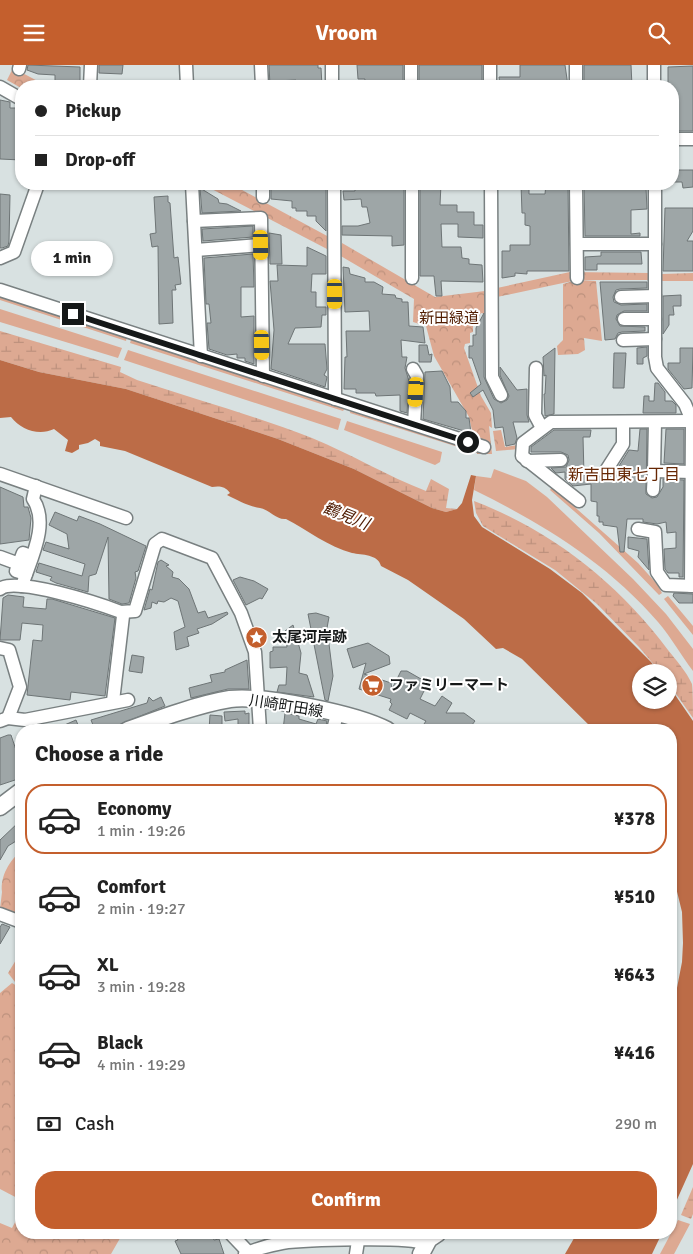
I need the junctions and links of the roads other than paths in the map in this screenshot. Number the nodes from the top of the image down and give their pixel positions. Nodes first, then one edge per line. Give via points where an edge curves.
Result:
1 (91, 65) edge
2 (186, 65) edge
3 (261, 65) edge
4 (332, 65) edge
5 (411, 65) edge
6 (490, 65) edge
7 (576, 65) edge
8 (654, 65) edge
9 (90, 80) edge
10 (187, 80) edge
11 (262, 80) edge
12 (332, 80) edge
13 (411, 80) edge
14 (490, 80) edge
15 (576, 80) edge
16 (654, 80) edge
17 (0, 87) edge
18 (15, 96) edge
19 (679, 139) edge
20 (693, 139) edge
21 (36, 190) edge
22 (192, 190) edge
23 (262, 190) edge
24 (334, 190) edge
25 (412, 190) edge
26 (491, 190) edge
27 (576, 190) edge
28 (654, 190) edge
29 (263, 197) dead end
30 (194, 221) junction
31 (261, 245) junction
32 (577, 245) junction
33 (655, 245) junction
34 (196, 250) junction
35 (0, 258) edge
36 (412, 278) dead end
37 (577, 278) dead end
38 (0, 290) edge
39 (655, 296) junction
40 (621, 297) dead end
41 (624, 319) dead end
42 (655, 319) junction
43 (623, 339) dead end
44 (655, 339) junction
45 (201, 356) junction
46 (536, 367) dead end
47 (412, 369) dead end
48 (263, 376) junction
49 (501, 395) dead end
50 (335, 399) junction
51 (623, 421) junction
52 (655, 421) junction
53 (693, 421) edge
54 (414, 423) junction
55 (546, 425) junction
56 (484, 447) dead end
57 (560, 460) dead end
58 (527, 461) junction
59 (607, 469) dead end
60 (654, 471) junction
61 (692, 471) junction
62 (0, 474) edge
63 (36, 486) junction
64 (653, 490) dead end
65 (579, 501) dead end
66 (126, 518) dead end
67 (638, 529) dead end
68 (0, 557) edge
69 (22, 569) junction
70 (22, 586) junction
71 (692, 586) edge
72 (0, 589) edge
73 (121, 611) junction
74 (0, 648) edge
75 (258, 699) junction
76 (128, 700) dead end
77 (114, 701) junction
78 (4, 720) edge
79 (335, 722) edge
80 (148, 724) edge
81 (260, 724) edge
82 (348, 724) edge
83 (15, 796) edge
84 (0, 807) edge
85 (0, 914) edge
86 (15, 920) edge
87 (235, 1239) edge
88 (374, 1239) edge
89 (395, 1239) edge
90 (432, 1239) edge
91 (358, 1241) junction
92 (423, 1249) edge
93 (248, 1253) edge
94 (356, 1254) edge

1 - 9 street
2 - 10 street
3 - 11 street
4 - 12 street
5 - 13 street
6 - 14 street
7 - 15 street
8 - 16 street
17 - 18 street
19 - 20 street
21 - 35 street via 14,252
22 - 30 street
23 - 29 street
24 - 50 street
25 - 36 street
26 - 49 street via 492,377
27 - 32 street
28 - 33 street
30 - 31 street via 261,218
30 - 34 street
31 - 34 street
31 - 48 street
32 - 33 street
32 - 37 street
33 - 39 street
34 - 45 street
38 - 45 street
39 - 40 street
39 - 42 street
41 - 42 street
42 - 44 street
43 - 44 street
44 - 53 street via 657,368
45 - 48 street
46 - 55 street via 535,415
47 - 54 street via 417,376
48 - 50 street
50 - 54 street
51 - 52 street
51 - 55 street
51 - 59 street via 623,444
52 - 53 street
52 - 60 street
53 - 61 street
54 - 56 street
55 - 58 street via 523,443 522,456
57 - 58 street
58 - 65 street
60 - 61 street
60 - 64 street
61 - 71 street
62 - 63 street
63 - 66 street
63 - 69 street via 33,499 38,506 41,525 31,556
67 - 71 street via 655,532 656,573 666,585
68 - 69 street
69 - 70 street
70 - 72 street via 8,585
70 - 73 street via 42,588
73 - 75 street via 135,611 155,544 162,539 212,558 241,613 255,652
73 - 77 street
74 - 78 street via 9,650 20,687
75 - 79 main road, 川崎町田線 via 296,705
75 - 80 main road, 川崎町田線 via 230,699
75 - 81 street
76 - 77 street
77 - 78 street via 25,720
79 - 82 main road, 川崎町田線
83 - 84 main road
85 - 86 street
87 - 93 street
88 - 91 street
89 - 92 street
90 - 92 main road
91 - 93 street via 281,1243
91 - 94 street

